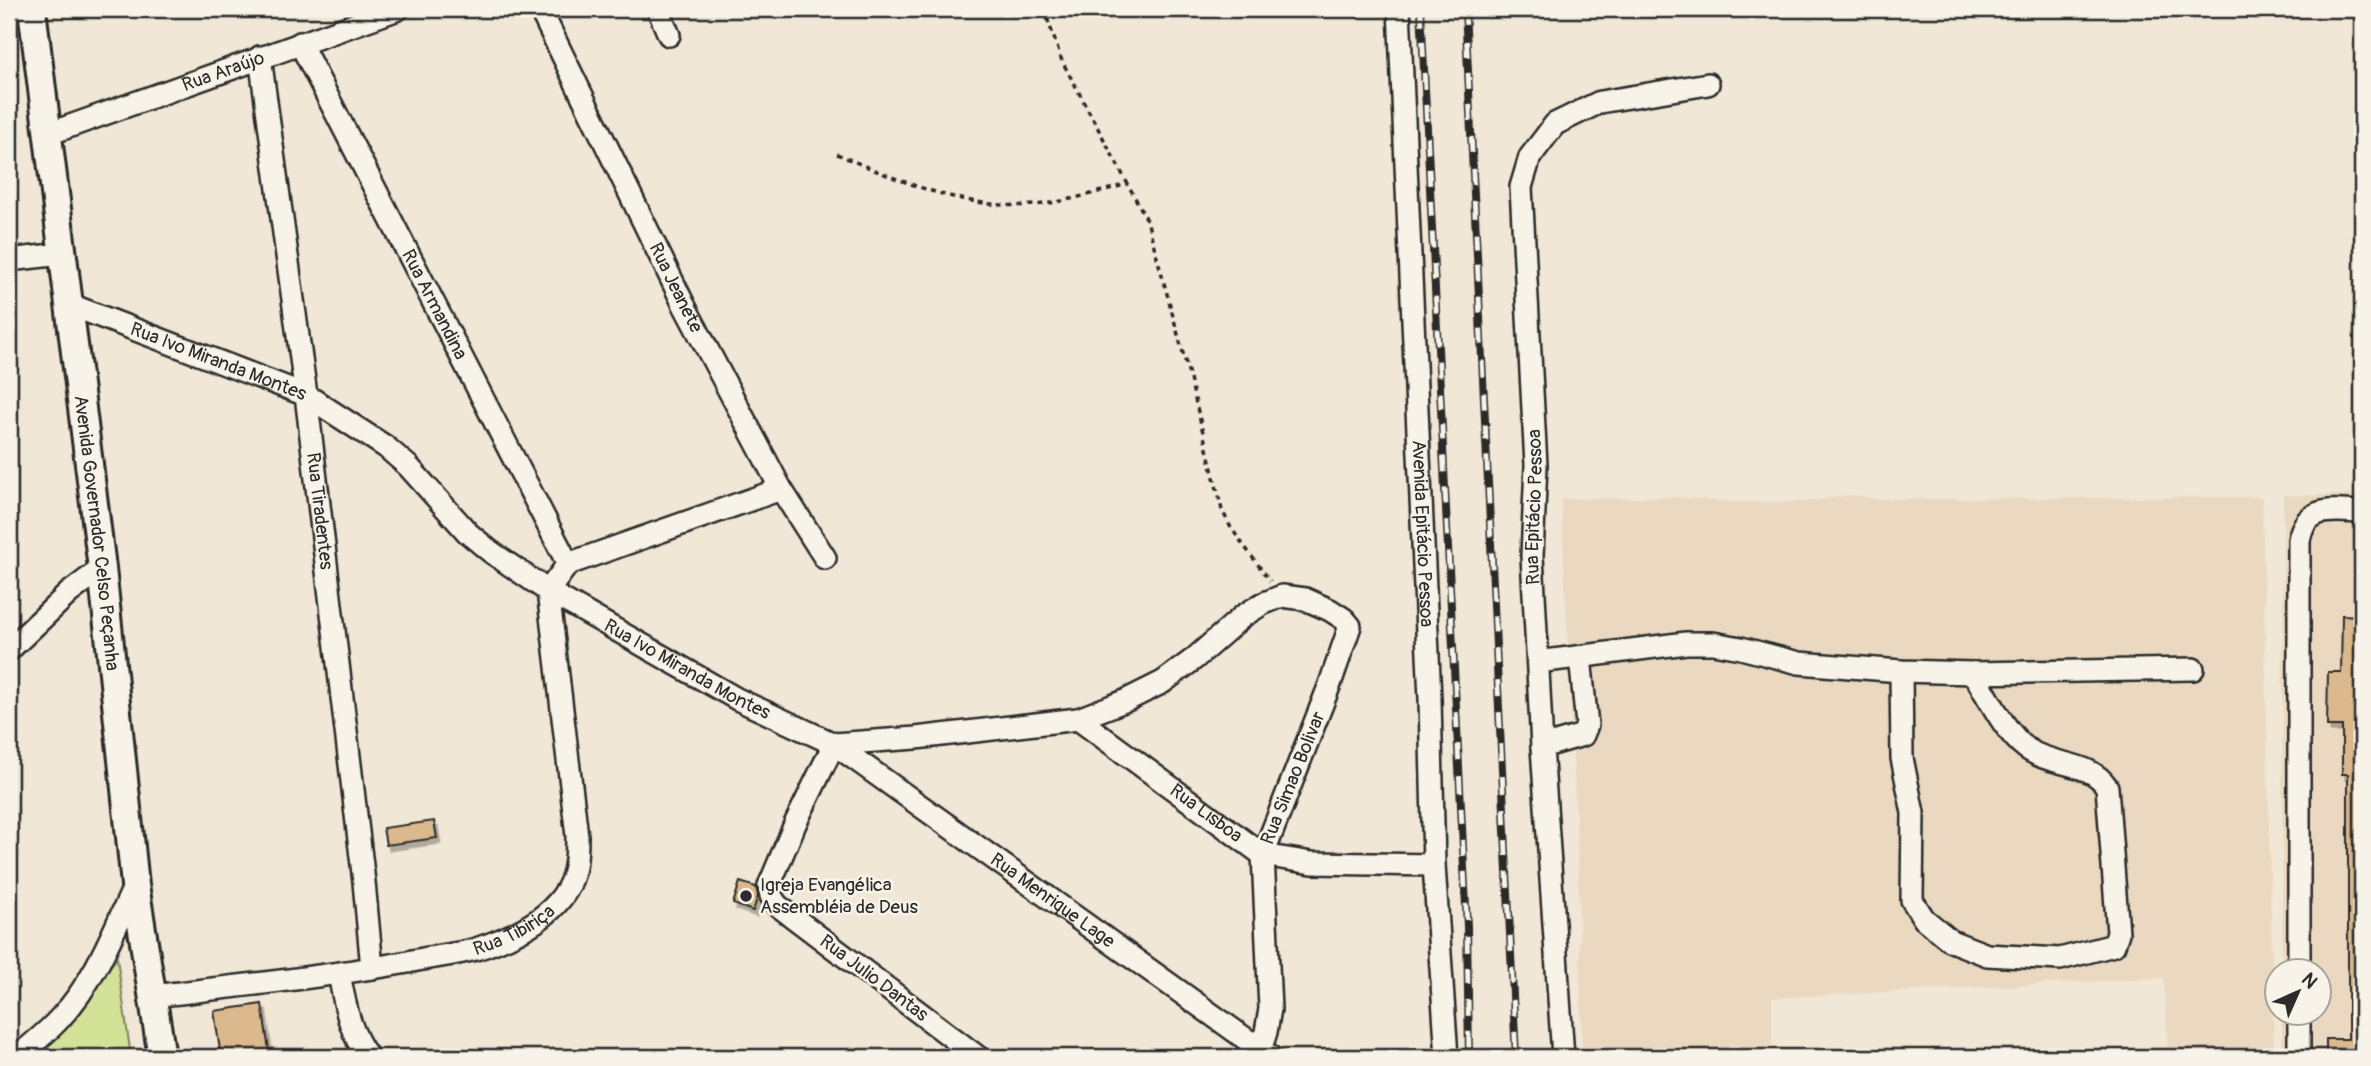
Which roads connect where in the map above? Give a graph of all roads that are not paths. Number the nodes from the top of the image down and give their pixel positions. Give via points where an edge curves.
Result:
1 (32, 9) edge
2 (398, 9) edge
3 (540, 9) edge
4 (658, 9) edge
5 (1399, 9) edge
6 (669, 35) dead end
7 (300, 43) junction
8 (260, 57) junction
9 (1708, 85) dead end
10 (48, 134) junction
11 (61, 254) junction
12 (9, 260) edge
13 (68, 304) junction
14 (306, 395) junction
15 (781, 489) junction
16 (2362, 512) edge
17 (825, 558) dead end
18 (568, 564) junction
19 (102, 568) junction
20 (548, 591) junction
21 (1350, 626) joint
22 (9, 650) edge
23 (1580, 657) junction
24 (1538, 662) junction
25 (2193, 669) dead end
26 (1901, 671) junction
27 (1973, 673) junction
28 (1078, 719) junction
29 (834, 744) junction
30 (1542, 747) junction
31 (1263, 855) junction
32 (1434, 865) junction
33 (135, 885) junction
34 (2299, 958) edge
35 (372, 968) junction
36 (339, 974) junction
37 (153, 996) junction
38 (2299, 1028) edge
39 (1263, 1055) edge
40 (17, 1057) edge
41 (162, 1057) edge
42 (368, 1057) edge
43 (978, 1057) edge
44 (1447, 1057) edge
45 (1563, 1057) edge
46 (2299, 1057) edge

1 - 10 main road, Avenida Governador Celso Peçanha
2 - 7 street, Rua Araújo
3 - 15 street, Rua Jeanete via 684,305
4 - 6 street
5 - 32 street, Avenida Epitácio Pessoa
7 - 8 street, Rua Araújo
7 - 18 street, Rua Armandina
8 - 10 street, Rua Araújo
8 - 14 street, Rua Tiradentes
9 - 24 street, Rua Epitácio Pessoa via 1600,102 1555,124 1530,157 1521,187 1536,465 1531,556
10 - 11 main road, Avenida Governador Celso Peçanha
11 - 12 street
11 - 13 main road, Avenida Governador Celso Peçanha
13 - 14 street, Rua Ivo Miranda Montes
13 - 19 main road, Avenida Governador Celso Peçanha
14 - 20 street, Rua Ivo Miranda Montes via 386,447 468,533
14 - 35 street, Rua Tiradentes
15 - 17 street, Rua Jeanete
15 - 18 street
16 - 34 street via 2318,513 2307,519 2299,540
18 - 20 street
19 - 22 street
19 - 33 main road, Avenida Governador Celso Peçanha
20 - 29 street, Rua Ivo Miranda Montes via 737,699
20 - 35 street, Rua Tibiriça via 577,836 570,884 545,915 512,934 476,949
21 - 28 street, Rua Ivo Miranda Montes via 1330,610 1305,599 1282,596 1243,615 1163,682
21 - 31 street, Rua Simao Bolivar
23 - 24 street
23 - 26 street via 1713,643 1799,663
23 - 30 street via 1587,726 1583,735
24 - 30 street, Rua Epitácio Pessoa
25 - 27 street
26 - 27 street
26 - 27 street via 1902,758 1913,813 1912,900 1924,919 1951,941 1987,956 2060,959 2114,945 2118,933 2107,787 2092,771 2038,756 2025,747
28 - 29 street, Rua Ivo Miranda Montes
28 - 31 street, Rua Lisboa
29 - 39 street, Rua Menrique Lage
29 - 43 street, Rua Julio Dantas via 769,886 771,896
30 - 45 street, Rua Epitácio Pessoa
31 - 32 street, Rua Lisboa via 1312,863
31 - 39 street, Rua Simao Bolivar via 1270,1009
32 - 44 street, Avenida Epitácio Pessoa
33 - 37 main road, Avenida Governador Celso Peçanha
33 - 40 street via 79,995
35 - 36 street, Rua Tibiriça
36 - 37 street, Rua Tibiriça
36 - 42 street via 348,1020
37 - 41 main road, Avenida Governador Celso Peçanha
38 - 46 street

